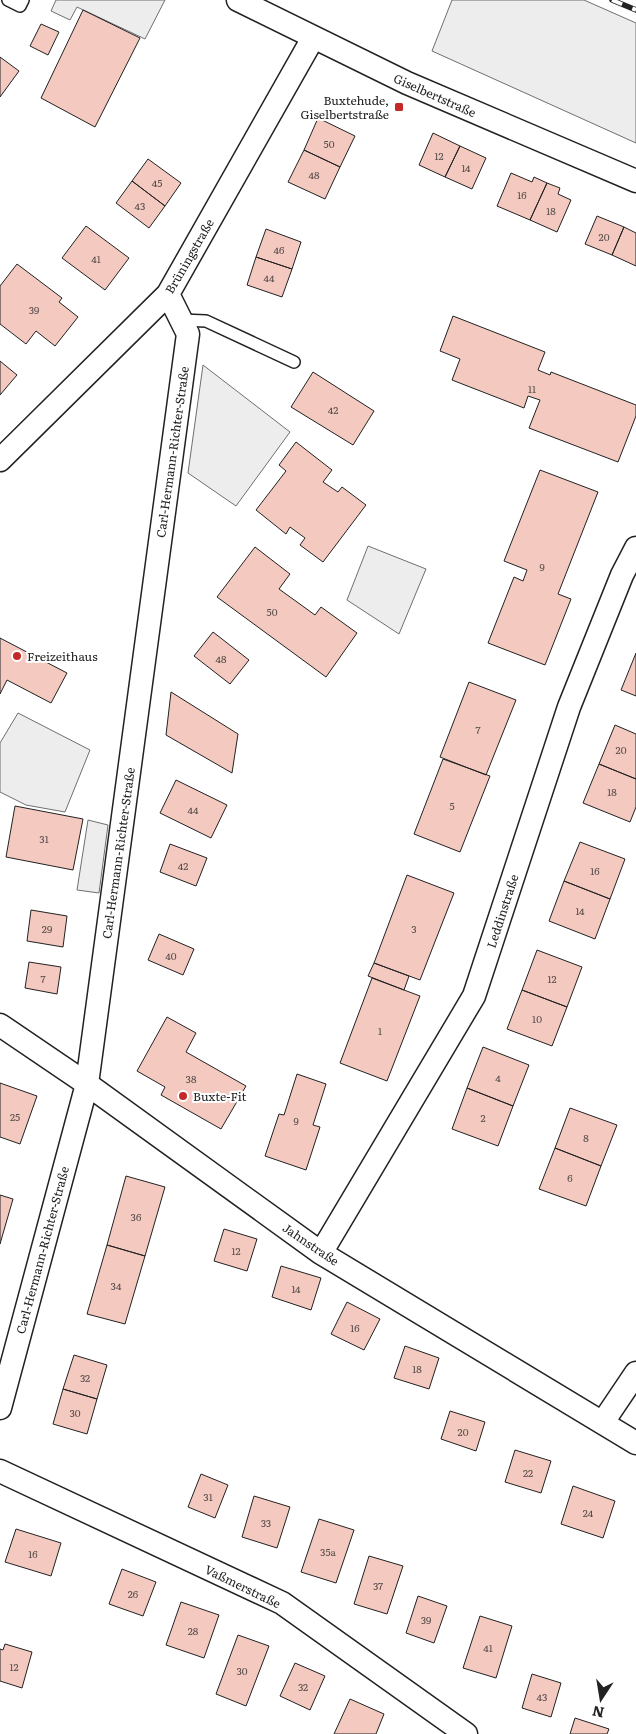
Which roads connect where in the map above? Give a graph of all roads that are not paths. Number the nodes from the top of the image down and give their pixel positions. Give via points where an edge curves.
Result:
1 (8, 0) edge
2 (23, 0) edge
3 (238, 0) edge
4 (313, 38) junction
5 (636, 181) edge
6 (168, 294) junction
7 (181, 320) junction
8 (294, 362) dead end
9 (0, 460) edge
10 (636, 548) edge
11 (0, 1025) edge
12 (87, 1084) junction
13 (321, 1253) junction
14 (636, 1373) edge
15 (0, 1408) edge
16 (603, 1422) junction
17 (636, 1442) edge
18 (0, 1471) edge
19 (466, 1734) edge

1 - 2 lane via 20,6
3 - 4 street, Giselbertstraße
4 - 5 street, Giselbertstraße via 407,83
4 - 6 street, Brüningstraße
6 - 7 street, Carl-Hermann-Richter-Straße
6 - 9 street, Brüningstraße
7 - 8 lane via 206,321
7 - 12 street, Carl-Hermann-Richter-Straße via 188,334
10 - 13 street, Leddinstraße via 569,707 474,996
11 - 12 street, Jahnstraße
12 - 13 street, Jahnstraße
12 - 15 street, Carl-Hermann-Richter-Straße
13 - 16 street, Jahnstraße
14 - 16 street
16 - 17 street, Jahnstraße
18 - 19 street, Vaßmerstraße via 282,1603

